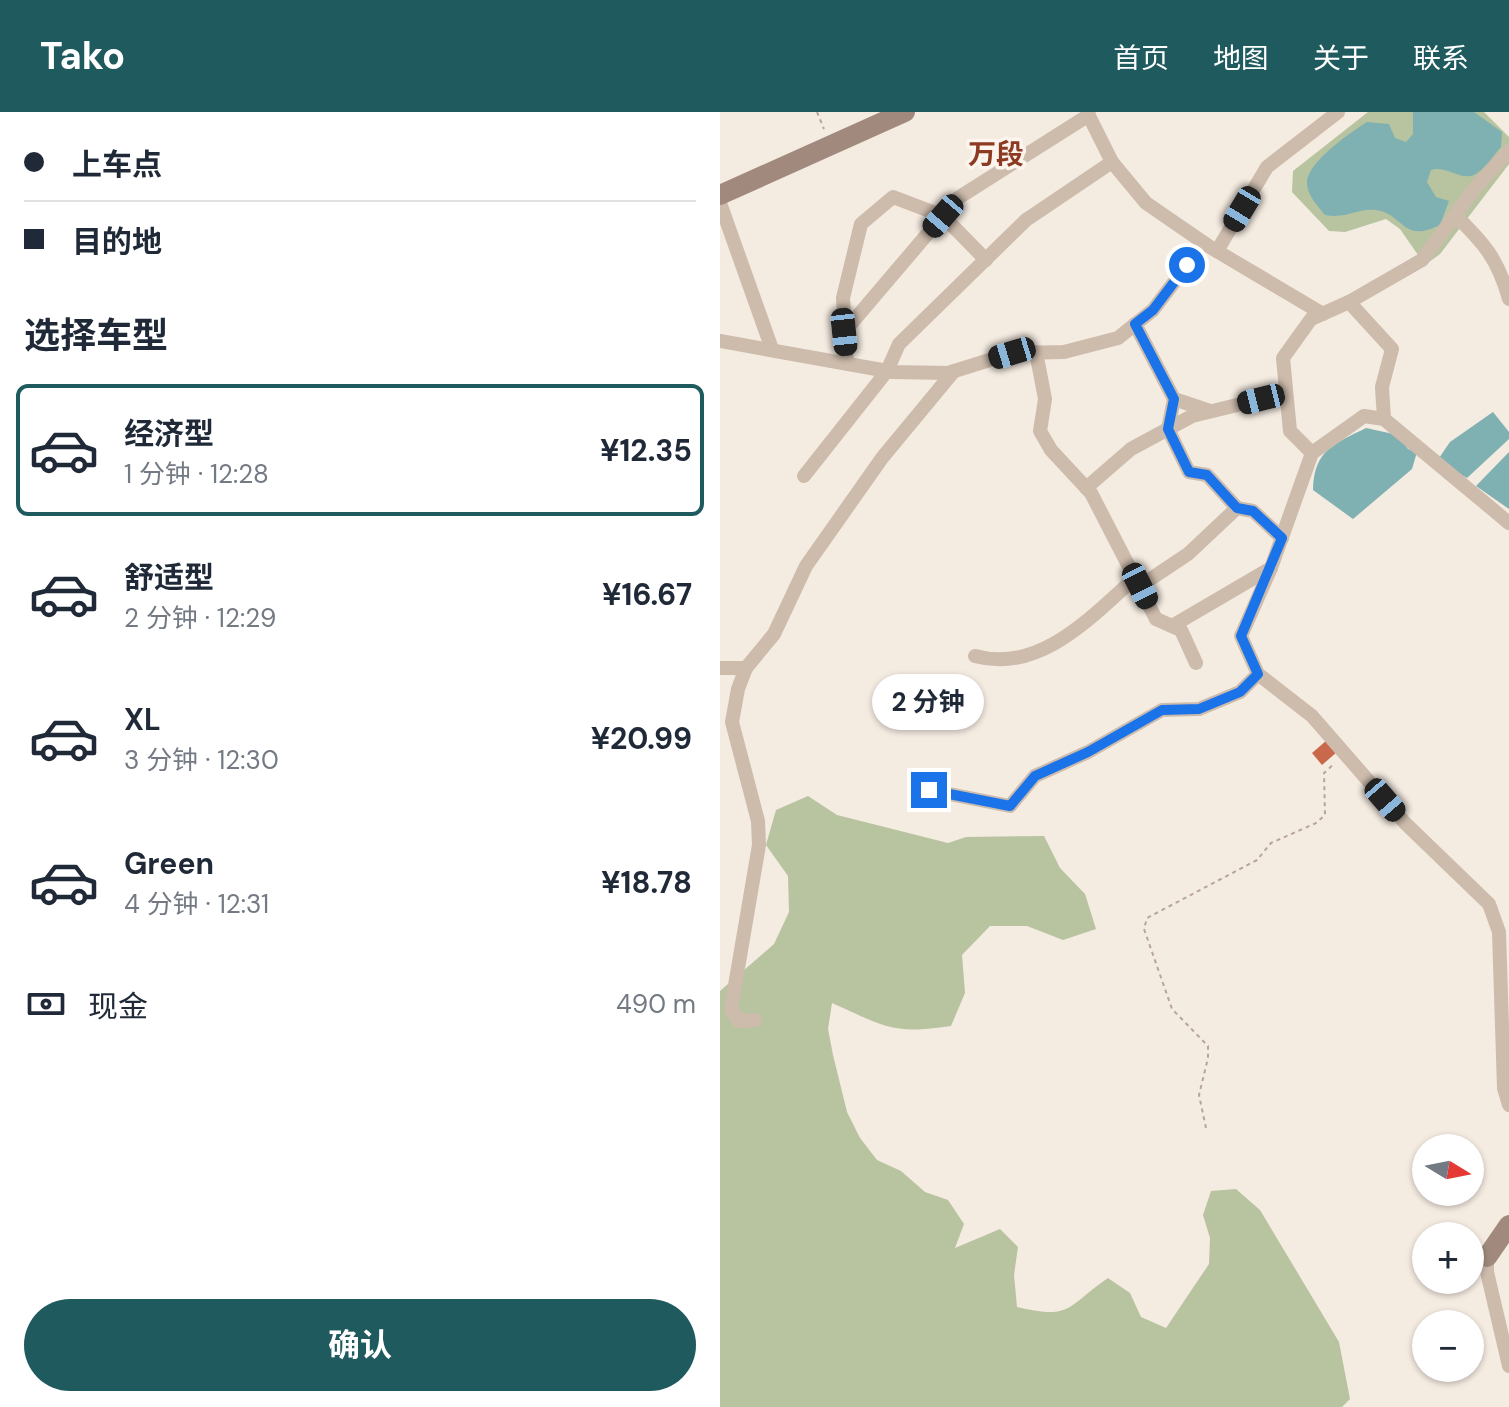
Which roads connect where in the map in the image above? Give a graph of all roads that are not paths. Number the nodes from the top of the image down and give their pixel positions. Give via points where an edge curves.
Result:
1 (905, 112) edge
2 (1338, 112) edge
3 (1088, 114) edge
4 (1509, 151) edge
5 (1112, 162) junction
6 (720, 195) edge
7 (720, 203) edge
8 (1455, 215) junction
9 (943, 216) junction
10 (1204, 243) junction
11 (1217, 251) junction
12 (986, 260) junction
13 (1509, 299) edge
14 (1349, 302) junction
15 (1323, 314) junction
16 (1135, 324) junction
17 (844, 332) junction
18 (720, 341) edge
19 (772, 349) junction
20 (1036, 352) junction
21 (847, 363) junction
22 (887, 371) junction
23 (954, 371) junction
24 (1286, 393) junction
25 (1174, 399) junction
26 (1211, 411) junction
27 (1384, 419) junction
28 (1168, 429) junction
29 (1312, 453) junction
30 (804, 476) dead end
31 (1086, 488) junction
32 (1237, 508) junction
33 (1509, 523) edge
34 (1282, 538) junction
35 (1271, 568) junction
36 (1138, 582) junction
37 (1172, 626) junction
38 (975, 656) dead end
39 (1196, 663) dead end
40 (720, 668) edge
41 (746, 668) junction
42 (1258, 674) junction
43 (929, 790) dead end
44 (755, 1020) dead end
45 (1509, 1105) edge
46 (1509, 1225) edge
47 (1487, 1257) joint
48 (1509, 1366) edge

1 - 6 street
2 - 11 street via 1267,167
3 - 5 street
3 - 9 street via 958,198
4 - 8 street
5 - 10 street via 1146,203
5 - 12 street via 1026,220
7 - 19 street
8 - 13 street via 1489,248
8 - 14 street via 1422,260
9 - 12 street
9 - 17 street
9 - 17 street via 893,197 861,224 843,298
10 - 11 street
10 - 16 street via 1153,310
11 - 15 street
12 - 22 street via 899,344
14 - 15 street
14 - 27 street via 1392,349 1382,387
15 - 24 street via 1311,319 1283,358
16 - 20 street via 1118,338 1064,352
16 - 25 street
17 - 21 street
18 - 19 street
19 - 21 street
20 - 23 street via 1012,353
20 - 31 street via 1045,399 1040,431
21 - 22 street
22 - 23 street
22 - 30 street
23 - 41 street via 848,506 806,566 774,634
24 - 26 street
24 - 29 street via 1290,431
25 - 26 street
25 - 28 street
26 - 28 street
27 - 29 street via 1364,416
27 - 33 street
28 - 31 street via 1131,449
28 - 32 street via 1189,472 1207,475
29 - 34 street
31 - 36 street
32 - 34 street via 1253,511
32 - 36 street via 1188,554
34 - 35 street
35 - 37 street
35 - 42 street via 1241,636
36 - 37 street via 1156,619
36 - 38 street via 1066,639 992,661
37 - 39 street via 1181,630
40 - 41 street
41 - 44 street via 732,722 758,821 759,845 731,1009 739,1021
42 - 43 street via 1240,692 1199,709 1162,710 1035,776 1010,806
42 - 45 street via 1312,716 1405,823 1489,904 1499,932 1504,1088
46 - 47 street
47 - 48 street

